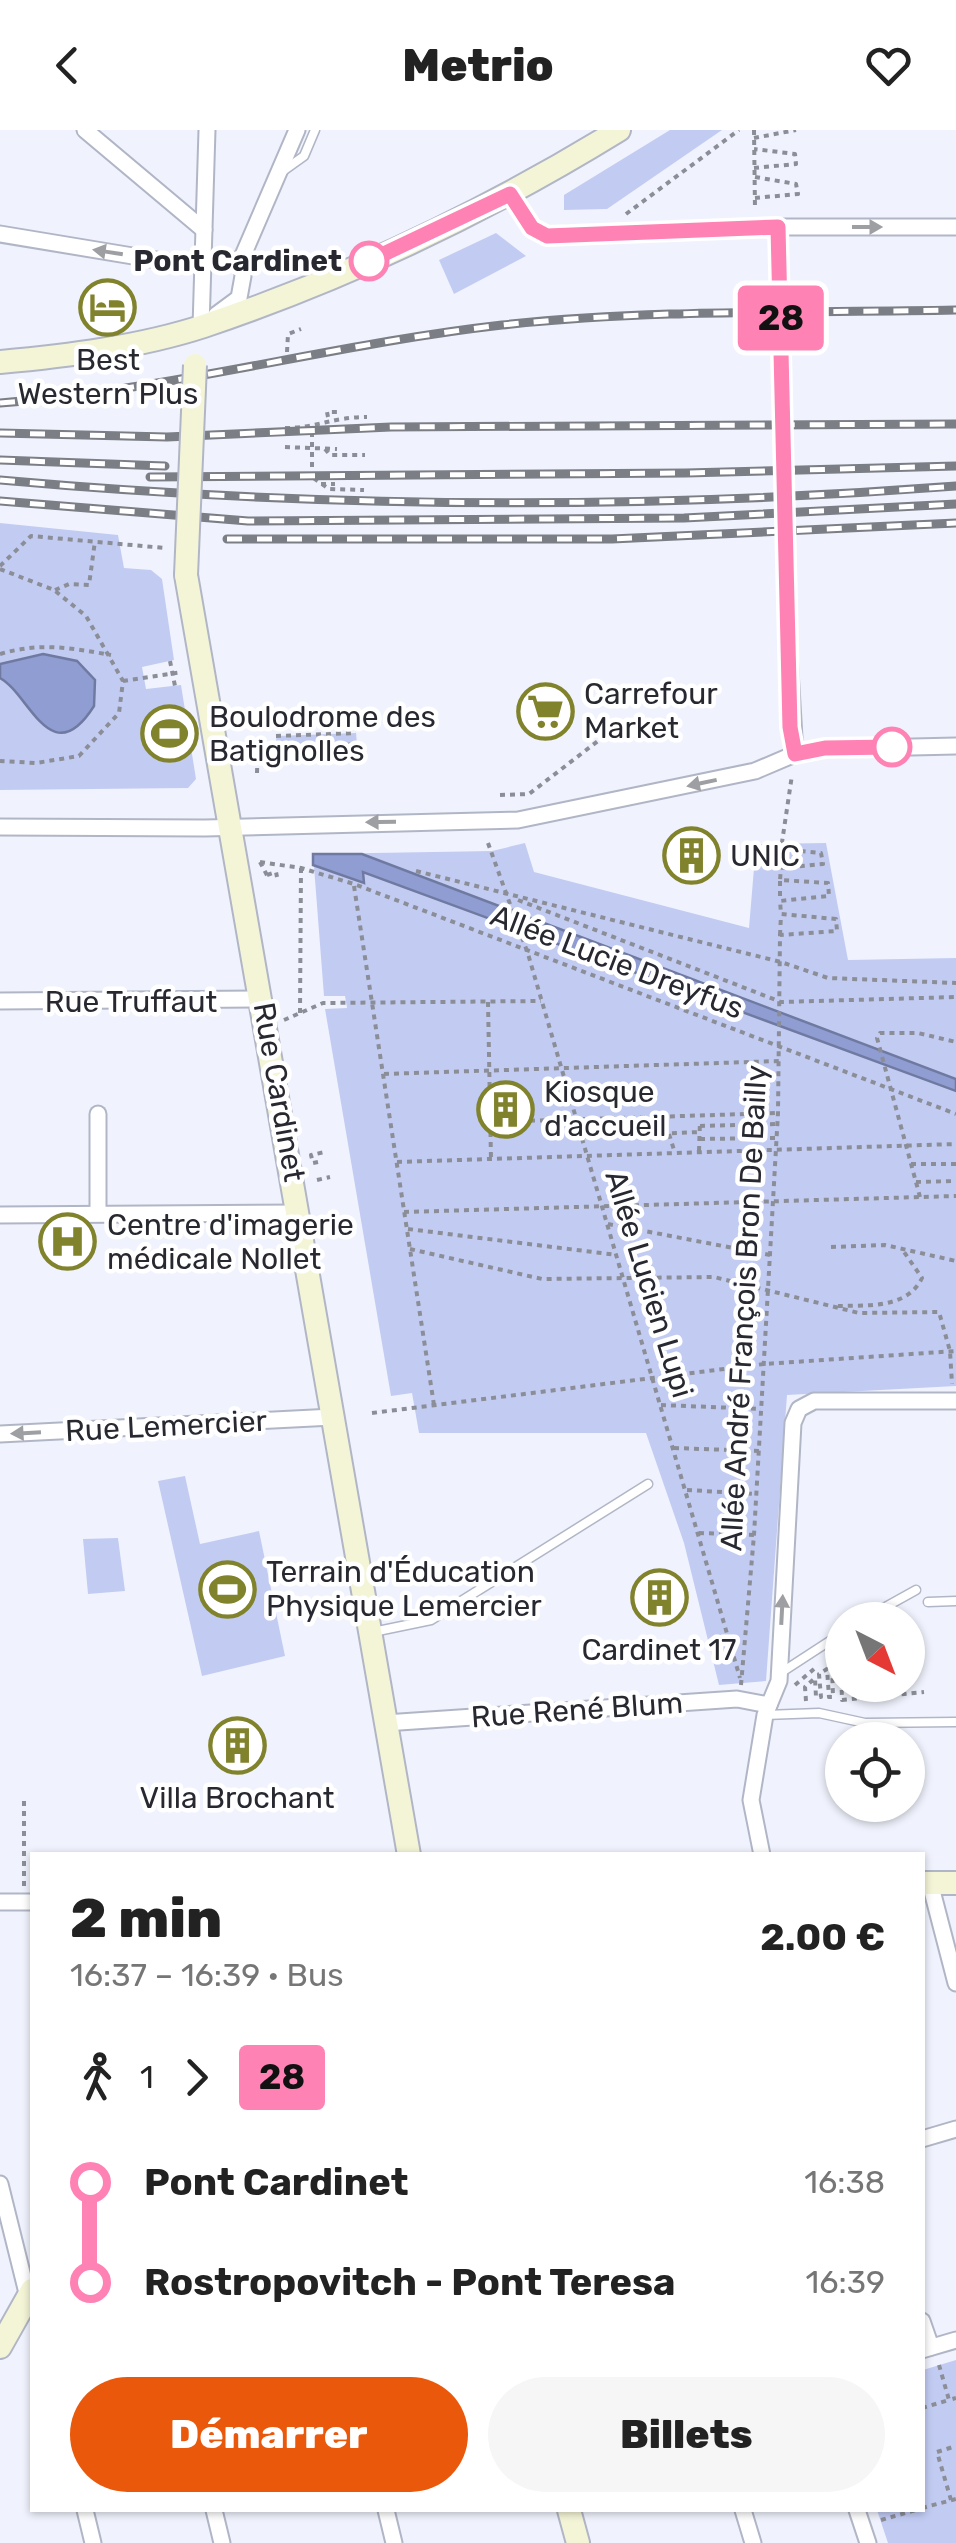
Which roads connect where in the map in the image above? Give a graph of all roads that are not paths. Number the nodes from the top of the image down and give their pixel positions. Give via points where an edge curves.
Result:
1 (84, 130) edge
2 (207, 130) edge
3 (296, 130) edge
4 (315, 130) edge
5 (619, 130) edge
6 (279, 174) junction
7 (510, 194) junction
8 (778, 227) junction
9 (956, 227) edge
10 (204, 230) junction
11 (0, 234) edge
12 (205, 259) junction
13 (240, 260) junction
14 (201, 327) junction
15 (0, 362) edge
16 (956, 746) edge
17 (795, 754) junction
18 (232, 826) junction
19 (0, 827) edge
20 (262, 999) junction
21 (0, 1001) edge
22 (98, 1114) dead end
23 (98, 1213) junction
24 (0, 1214) edge
25 (300, 1214) junction
26 (953, 1400) edge
27 (333, 1417) junction
28 (0, 1434) edge
29 (648, 1484) dead end
30 (916, 1590) dead end
31 (956, 1601) edge
32 (894, 1602) edge
33 (928, 1602) dead end
34 (370, 1632) junction
35 (825, 1648) edge
36 (772, 1696) junction
37 (956, 1722) edge
38 (385, 1723) junction
39 (408, 1852) edge
40 (761, 1852) edge
41 (956, 1882) edge
42 (926, 1883) edge
43 (0, 1902) edge
44 (29, 1902) edge
45 (956, 1983) edge
46 (956, 2130) edge
47 (925, 2138) edge
48 (0, 2184) edge
49 (30, 2296) edge
50 (30, 2302) edge
51 (956, 2340) edge
52 (0, 2347) edge
53 (927, 2349) edge
54 (85, 2512) edge
55 (214, 2512) edge
56 (386, 2512) edge
57 (570, 2512) edge
58 (744, 2512) edge
59 (859, 2512) edge
60 (93, 2543) edge
61 (222, 2543) edge
62 (394, 2543) edge
63 (578, 2543) edge
64 (753, 2543) edge
65 (868, 2543) edge

1 - 10 street
2 - 10 street
3 - 6 street
4 - 6 lane via 304,156
5 - 7 main road
6 - 13 street
7 - 8 street via 532,228 547,236
7 - 14 main road via 347,270
8 -> 9 street
8 - 17 street, bridge
10 - 12 street
12 -> 11 street via 176,262
12 - 13 street
12 - 14 street
13 - 14 street via 239,298
14 - 15 main road
14 - 18 main road, Rue Cardinet, bridge via 186,575
16 - 17 street
17 -> 18 street via 755,771 518,820
18 - 19 street
18 - 20 main road, Rue Cardinet
20 - 21 street, Rue Truffaut
20 - 25 main road, Rue Cardinet
22 - 23 street
23 - 24 street
23 - 25 street
25 - 27 main road, Rue Cardinet
36 -> 26 street via 799,1410 814,1401
27 -> 28 street, Rue Lemercier
27 - 34 main road, Rue Cardinet
29 - 34 lane via 431,1620
30 - 32 lane
31 - 33 lane
34 - 38 main road, Rue Cardinet
35 - 36 lane
36 - 37 lane via 865,1723
36 - 38 street, Rue René Blum
36 - 40 street via 751,1800
38 - 39 main road, Rue Cardinet
41 - 42 main road
42 - 45 street
43 - 44 street
46 - 47 street
48 - 49 street
50 - 52 main road
51 - 53 street
54 - 60 street
55 - 61 street
56 - 62 street
57 - 63 main road
58 - 64 street
59 - 65 street

